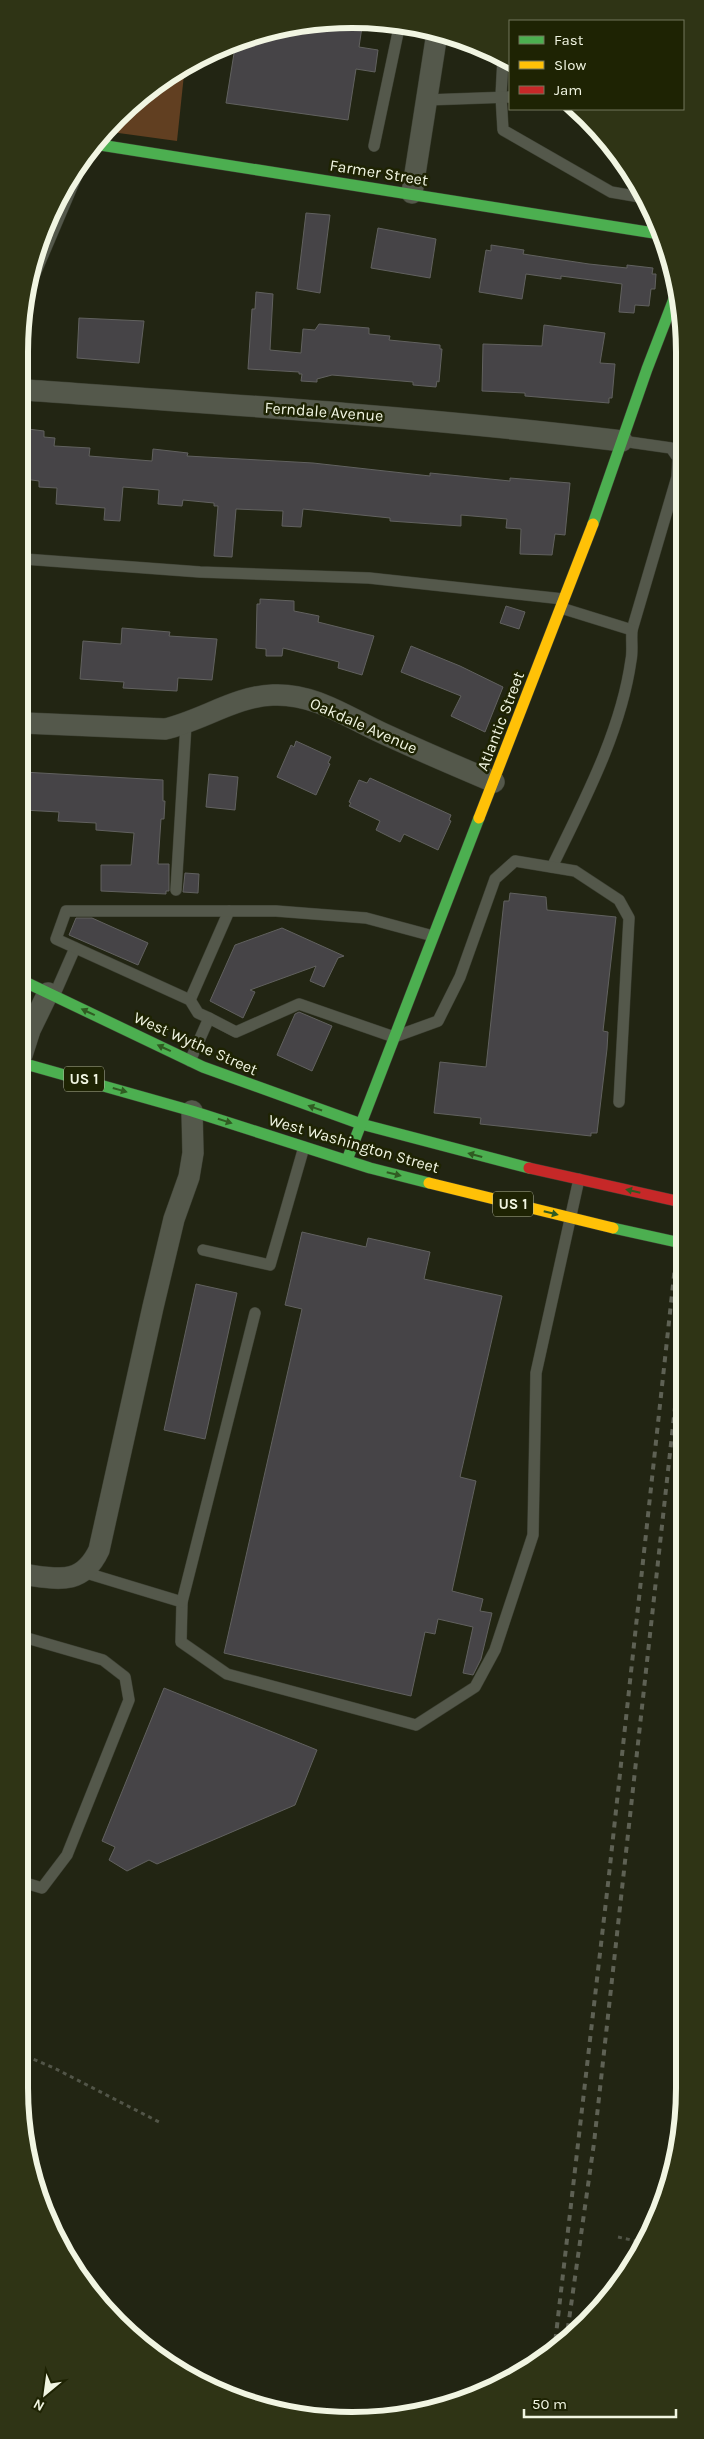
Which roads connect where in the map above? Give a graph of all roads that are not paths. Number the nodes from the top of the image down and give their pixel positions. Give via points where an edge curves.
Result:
1 (398, 31) edge
2 (436, 39) edge
3 (503, 65) edge
4 (505, 96) edge
5 (426, 100) junction
6 (102, 145) edge
7 (374, 146) dead end
8 (412, 193) junction
9 (637, 196) edge
10 (654, 233) edge
11 (673, 303) edge
12 (28, 390) edge
13 (622, 441) junction
14 (676, 455) edge
15 (676, 480) edge
16 (28, 559) edge
17 (563, 604) junction
18 (632, 630) junction
19 (28, 723) edge
20 (186, 724) junction
21 (494, 782) junction
22 (552, 867) junction
23 (176, 890) dead end
24 (229, 911) junction
25 (433, 936) junction
26 (75, 948) junction
27 (28, 984) edge
28 (51, 995) junction
29 (190, 1000) junction
30 (209, 1018) junction
31 (28, 1036) edge
32 (394, 1037) junction
33 (190, 1061) junction
34 (28, 1065) edge
35 (619, 1102) dead end
36 (192, 1111) junction
37 (361, 1124) junction
38 (304, 1147) junction
39 (347, 1160) junction
40 (579, 1179) junction
41 (676, 1201) edge
42 (569, 1218) junction
43 (676, 1241) edge
44 (203, 1250) dead end
45 (255, 1313) dead end
46 (84, 1572) junction
47 (28, 1575) edge
48 (182, 1602) junction
49 (28, 1638) edge
50 (28, 1884) edge

1 - 7 lane
2 - 5 street
3 - 4 lane
4 - 5 lane
4 - 9 lane via 503,130 611,192
5 - 8 street
6 - 8 street, Farmer Street
8 - 10 street, Farmer Street
11 - 13 street, Atlantic Street
12 - 13 street, Ferndale Avenue via 350,413
13 - 14 lane via 671,448
13 - 17 street, Atlantic Street
15 - 18 lane
16 - 17 lane via 200,572 369,578
17 - 18 lane
17 - 21 street, Atlantic Street
18 - 22 lane via 632,660 619,712 595,778
19 - 20 street, Oakdale Avenue via 157,730
20 - 21 street, Oakdale Avenue via 249,699 272,695 296,696 320,702
20 - 23 lane
21 - 25 street, Atlantic Street
22 - 32 lane via 515,861 495,879 460,977 438,1021
22 - 35 lane via 575,871 590,880 619,900 629,918
24 - 25 lane via 366,918
24 - 26 lane via 66,911 56,939
24 - 29 lane
25 - 32 street, Atlantic Street
26 - 28 lane
26 - 29 lane
27 - 28 street, West Wythe Street / US 1
28 - 31 street
33 -> 28 street, West Wythe Street / US 1
29 - 30 lane via 198,1013
30 - 32 lane via 236,1032 299,1004
30 - 33 lane
32 - 37 street, Atlantic Street
37 -> 33 street, West Wythe Street / US 1
34 -> 36 street, West Washington Street / US 1
36 -> 38 street, West Washington Street / US 1
36 - 46 street via 193,1153 189,1177 174,1219 99,1550
37 - 39 street, Atlantic Street
40 -> 37 street, West Washington Street / US 1
38 - 39 street, West Washington Street / US 1
38 - 44 lane via 270,1265
39 -> 42 street, West Washington Street / US 1
41 -> 40 street, West Washington Street / US 1
40 - 42 lane
42 - 43 street, West Washington Street / US 1
42 - 48 lane via 536,1373 533,1535 496,1650 475,1687 416,1725 227,1674 181,1642
45 - 48 lane
46 - 47 street via 63,1579
46 - 48 lane
49 - 50 lane via 103,1660 125,1677 129,1700 66,1855 42,1888

